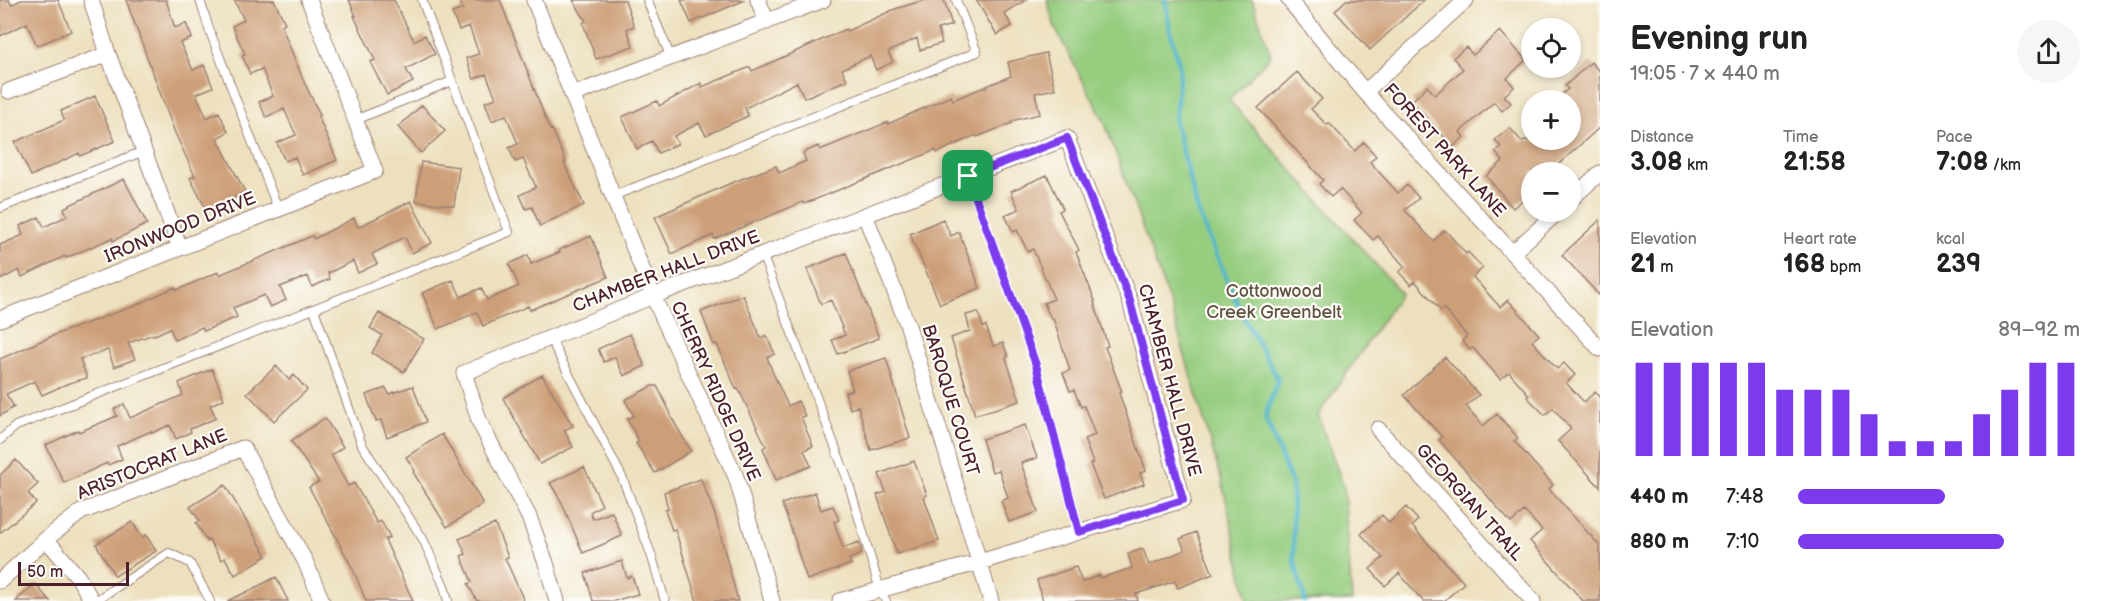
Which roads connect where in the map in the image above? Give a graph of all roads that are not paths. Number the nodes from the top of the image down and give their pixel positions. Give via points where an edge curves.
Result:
1 (91, 0) edge
2 (200, 0) edge
3 (309, 0) edge
4 (422, 0) edge
5 (534, 0) edge
6 (647, 0) edge
7 (758, 0) edge
8 (823, 0) edge
9 (956, 0) edge
10 (1289, 0) edge
11 (1466, 0) edge
12 (766, 21) junction
13 (108, 54) junction
14 (671, 58) junction
15 (452, 81) junction
16 (9, 91) dead end
17 (1365, 92) junction
18 (572, 95) junction
19 (355, 120) junction
20 (144, 151) junction
21 (1600, 173) edge
22 (968, 176) junction
23 (1581, 190) edge
24 (613, 196) junction
25 (0, 208) edge
26 (278, 209) junction
27 (865, 215) junction
28 (1547, 222) edge
29 (180, 248) junction
30 (1512, 253) junction
31 (762, 254) junction
32 (653, 296) junction
33 (314, 309) junction
34 (0, 319) edge
35 (550, 338) junction
36 (1600, 349) edge
37 (1378, 429) dead end
38 (0, 440) edge
39 (1079, 532) junction
40 (46, 540) junction
41 (980, 562) junction
42 (0, 580) edge
43 (883, 595) edge
44 (94, 601) edge
45 (210, 601) edge
46 (322, 601) edge
47 (448, 601) edge
48 (557, 601) edge
49 (665, 601) edge
50 (772, 601) edge
51 (840, 601) edge
52 (991, 601) edge
53 (1533, 601) edge

1 - 13 street
2 - 26 lane
3 - 19 street
4 - 15 lane
5 - 18 street, CHERRY RIDGE DRIVE
6 - 14 lane
7 - 12 street
8 - 12 street
9 - 24 lane via 977,52
10 - 17 street, FOREST PARK LANE
11 - 17 street
12 - 14 street
13 - 16 street
13 - 20 street
14 - 18 street
15 - 19 lane
15 - 33 lane via 509,232
17 - 30 street, FOREST PARK LANE
18 - 24 street, CHERRY RIDGE DRIVE
19 - 26 street, IRONWOOD DRIVE via 375,171
20 - 25 lane
20 - 29 street
21 - 23 street
22 - 27 street, CHAMBER HALL DRIVE
22 - 39 lane via 1036,365
22 - 39 street, CHAMBER HALL DRIVE via 1067,138 1130,301 1183,500
24 - 32 street, CHERRY RIDGE DRIVE
26 - 29 street, IRONWOOD DRIVE
27 - 31 street, CHAMBER HALL DRIVE
27 - 41 street, BAROQUE COURT via 908,326
28 - 30 street
29 - 34 street, IRONWOOD DRIVE
30 - 36 street, FOREST PARK LANE
31 - 32 street, CHAMBER HALL DRIVE
31 - 43 lane via 848,481
32 - 35 street, CHAMBER HALL DRIVE
32 - 50 street, CHERRY RIDGE DRIVE via 736,477
33 - 38 lane via 16,426
33 - 47 lane via 362,445 423,539
35 - 48 street, CHAMBER HALL DRIVE via 464,373 480,423 529,517
35 - 49 lane via 622,477
37 - 53 street, GEORGIAN TRAIL
39 - 41 street, CHAMBER HALL DRIVE
40 - 42 street, ARISTOCRAT LANE
40 - 44 street
40 - 46 street, ARISTOCRAT LANE via 81,512 243,448 305,561
41 - 43 street, CHAMBER HALL DRIVE
41 - 52 street, BAROQUE COURT
43 - 51 street, CHAMBER HALL DRIVE
44 - 45 lane via 169,554 190,563

